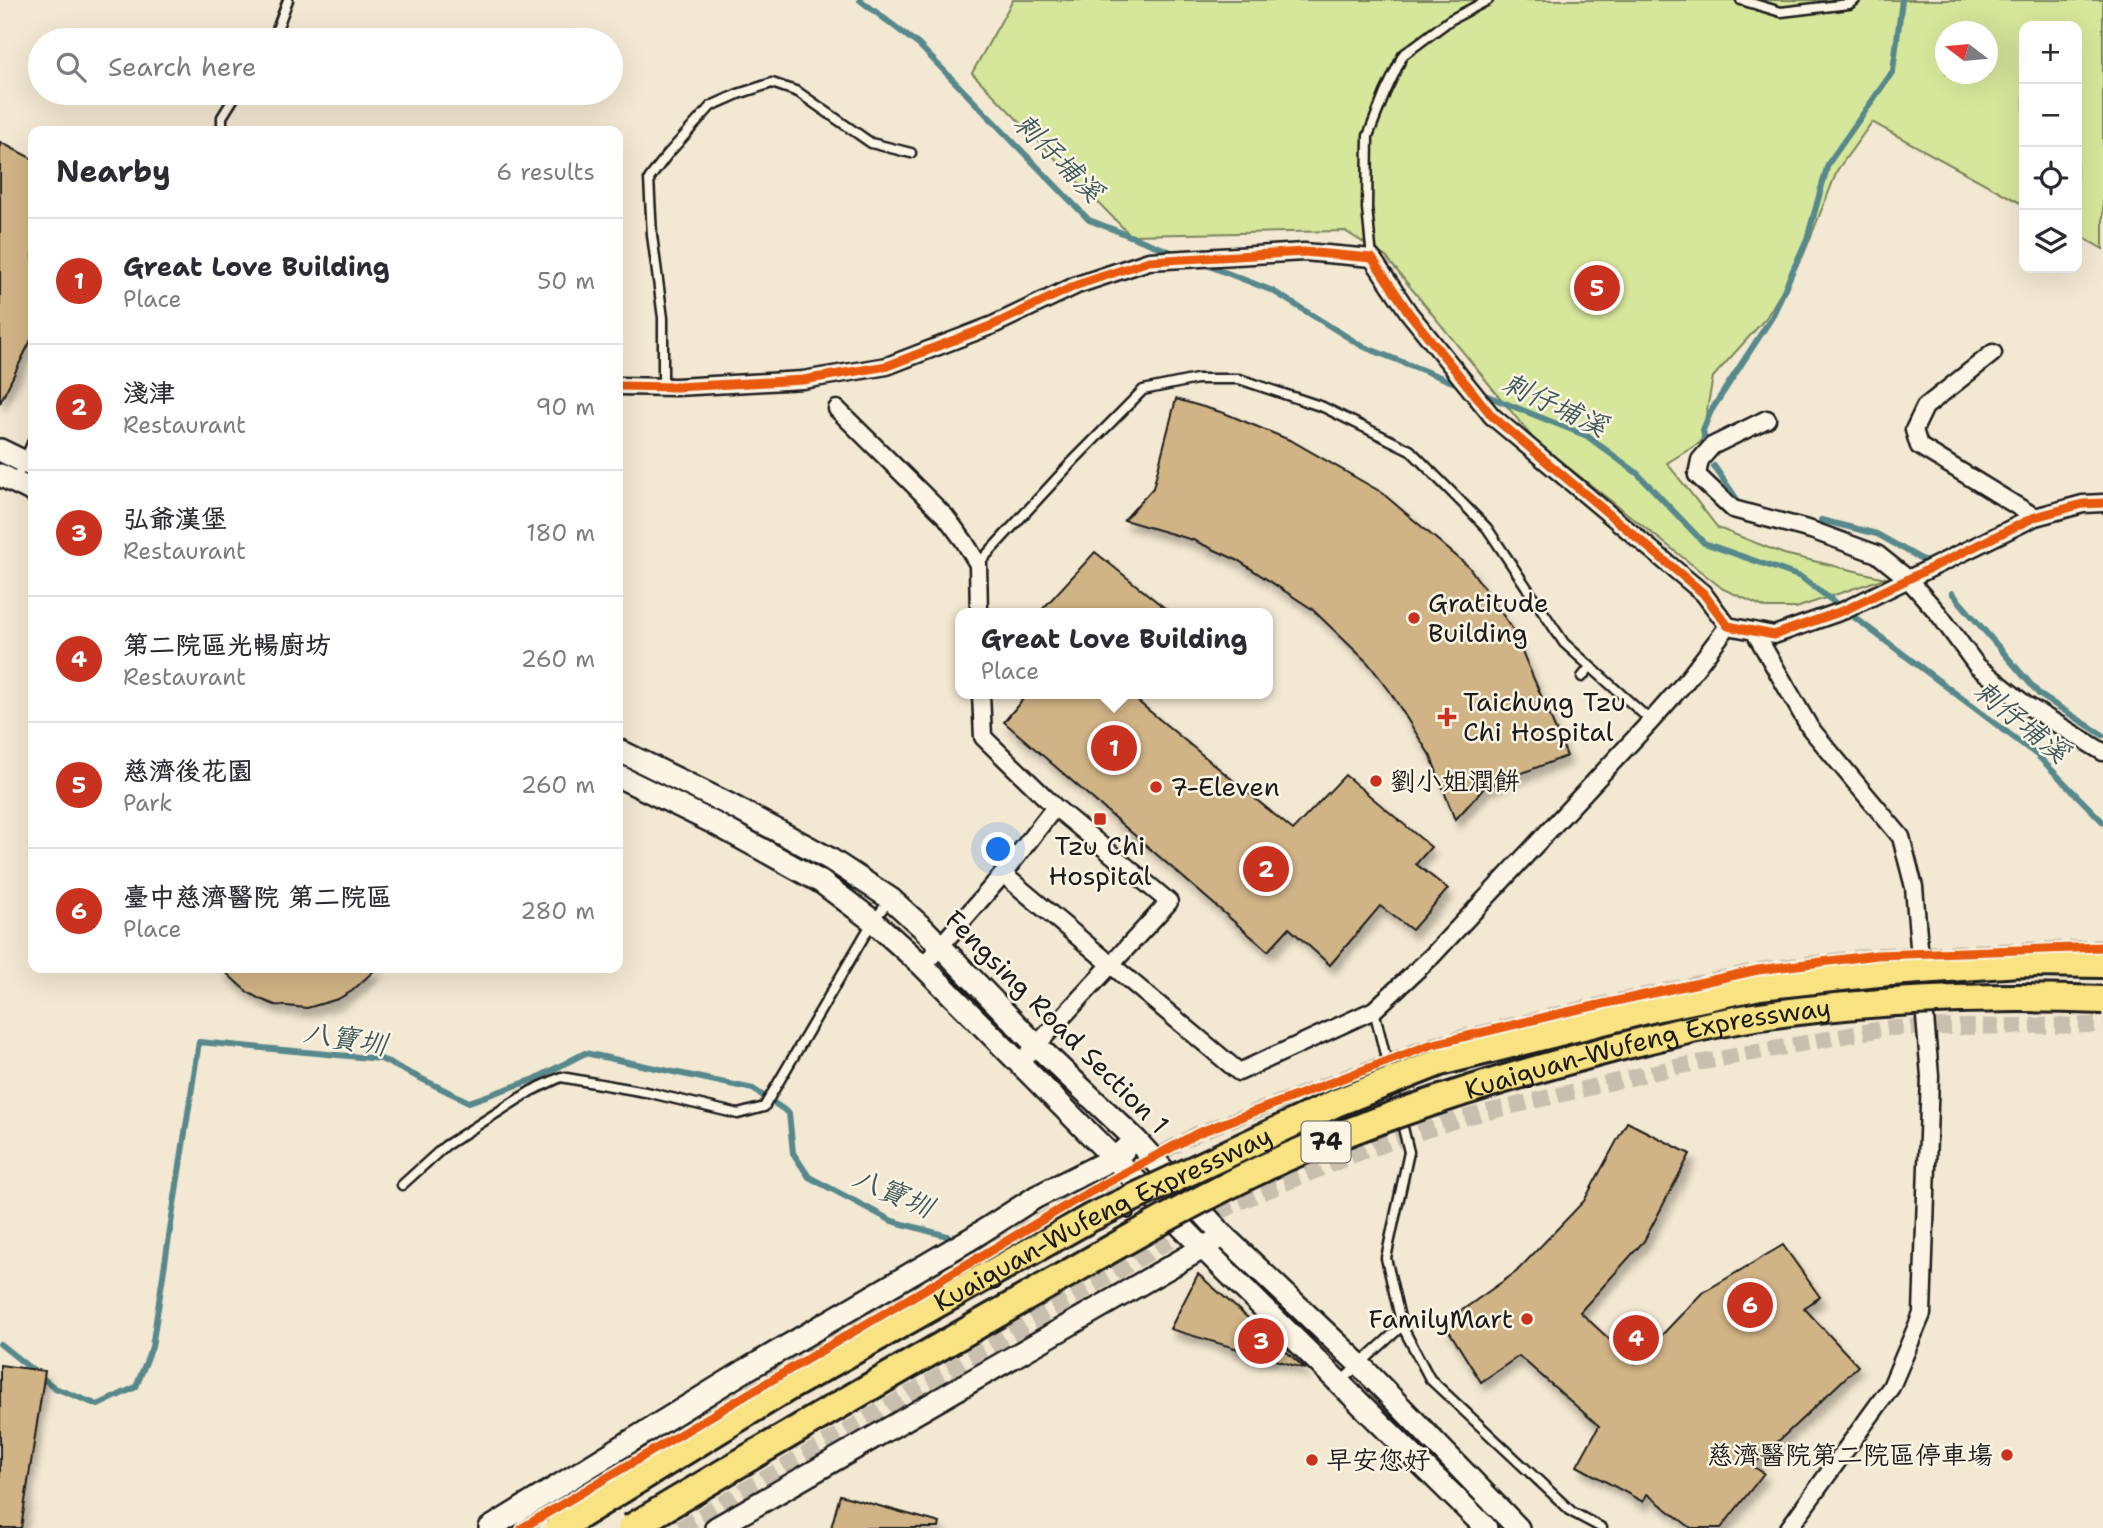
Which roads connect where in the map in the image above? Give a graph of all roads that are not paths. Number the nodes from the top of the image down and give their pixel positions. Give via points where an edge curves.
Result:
1 (288, 0) edge
2 (1488, 0) edge
3 (1741, 0) edge
4 (1852, 2) edge
5 (278, 28) edge
6 (230, 105) edge
7 (222, 126) edge
8 (911, 153) dead end
9 (1372, 258) junction
10 (1993, 353) dead end
11 (623, 386) edge
12 (663, 387) junction
13 (836, 409) dead end
14 (1767, 419) dead end
15 (0, 450) edge
16 (28, 463) edge
17 (16, 482) edge
18 (2103, 503) edge
19 (2035, 517) junction
20 (978, 564) junction
21 (1907, 578) junction
22 (979, 608) edge
23 (1728, 626) junction
24 (1754, 631) junction
25 (1590, 667) junction
26 (1582, 677) dead end
27 (981, 699) edge
28 (1651, 721) junction
29 (623, 752) edge
30 (2103, 752) edge
31 (623, 778) edge
32 (1055, 807) junction
33 (1003, 874) junction
34 (891, 899) junction
35 (873, 921) junction
36 (941, 948) junction
37 (2103, 964) edge
38 (1111, 965) junction
39 (923, 966) junction
40 (2103, 1000) edge
41 (1374, 1010) junction
42 (1037, 1046) junction
43 (1020, 1063) junction
44 (1136, 1140) junction
45 (1114, 1157) junction
46 (402, 1185) dead end
47 (1224, 1236) junction
48 (1203, 1248) junction
49 (1402, 1326) junction
50 (1360, 1365) junction
51 (1339, 1382) junction
52 (490, 1528) edge
53 (559, 1528) edge
54 (631, 1528) edge
55 (716, 1528) edge
56 (1486, 1528) edge
57 (1518, 1528) edge
58 (1602, 1528) edge
59 (1789, 1528) edge

1 - 5 lane
2 - 9 lane via 1450,20 1403,55 1385,93 1368,136
3 - 4 lane via 1781,12
6 - 7 lane
8 - 12 lane via 871,143 798,92 772,83 712,106 649,179 663,318
9 - 12 street via 1304,252 1149,261 1077,285 993,325 887,366 803,380
9 - 23 street via 1409,313 1492,416 1703,593
10 - 19 street via 1925,407 1914,430 1919,446
11 - 12 street
13 - 20 street via 946,517
14 - 21 street via 1712,446 1700,460 1697,475 1733,509 1877,554
15 - 16 street
16 - 17 lane
18 - 19 street
19 - 21 street
20 - 22 street
20 - 25 lane via 1143,390 1197,379 1239,379 1323,407 1410,450 1487,528 1563,643
21 - 24 street via 1845,610 1786,631 1774,635
21 - 30 street via 1977,666 2026,705
23 - 24 street
23 - 28 street
24 - 59 street via 1810,728 1901,837 1914,887 1930,1076 1922,1314 1891,1387
25 - 26 lane
25 - 28 lane
27 - 32 street via 982,737
28 - 41 street via 1432,956
29 - 34 street, Fengsing Road Section 1 via 831,859
31 - 35 street, Fengsing Road Section 1 via 821,882
32 - 33 street
32 - 38 street via 1169,902
33 - 36 street
33 - 38 street
34 - 35 lane
34 - 36 street, Fengsing Road Section 1
35 - 39 street, Fengsing Road Section 1
35 - 46 lane via 764,1107 738,1114 561,1077 445,1146
36 - 39 street
36 - 42 street, Fengsing Road Section 1
37 - 53 highway, Kuaiguan-Wufeng Expressway / 74, bridge via 2019,963 1760,986 1440,1062 1336,1103 1090,1218 787,1388
38 - 41 street via 1239,1072
38 - 42 street
39 - 43 street, Fengsing Road Section 1
40 - 54 highway, Kuaiguan-Wufeng Expressway / 74, bridge via 2022,996 1765,1015 1666,1035 1454,1094 1229,1184 808,1422
41 - 49 lane via 1409,1152 1386,1258
42 - 43 street
42 - 44 street, Fengsing Road Section 1
43 - 45 street, Fengsing Road Section 1
44 - 45 street
44 - 47 street, Fengsing Road Section 1
45 - 48 street, Fengsing Road Section 1
45 - 52 street via 1036,1198 746,1370
47 - 48 street
47 - 50 street, Fengsing Road Section 1
48 - 51 street, Fengsing Road Section 1
48 - 55 street
49 - 50 lane
49 - 58 lane via 1430,1379 1572,1512
50 - 51 lane
50 - 57 street, Fengsing Road Section 1
51 - 56 street, Fengsing Road Section 1

